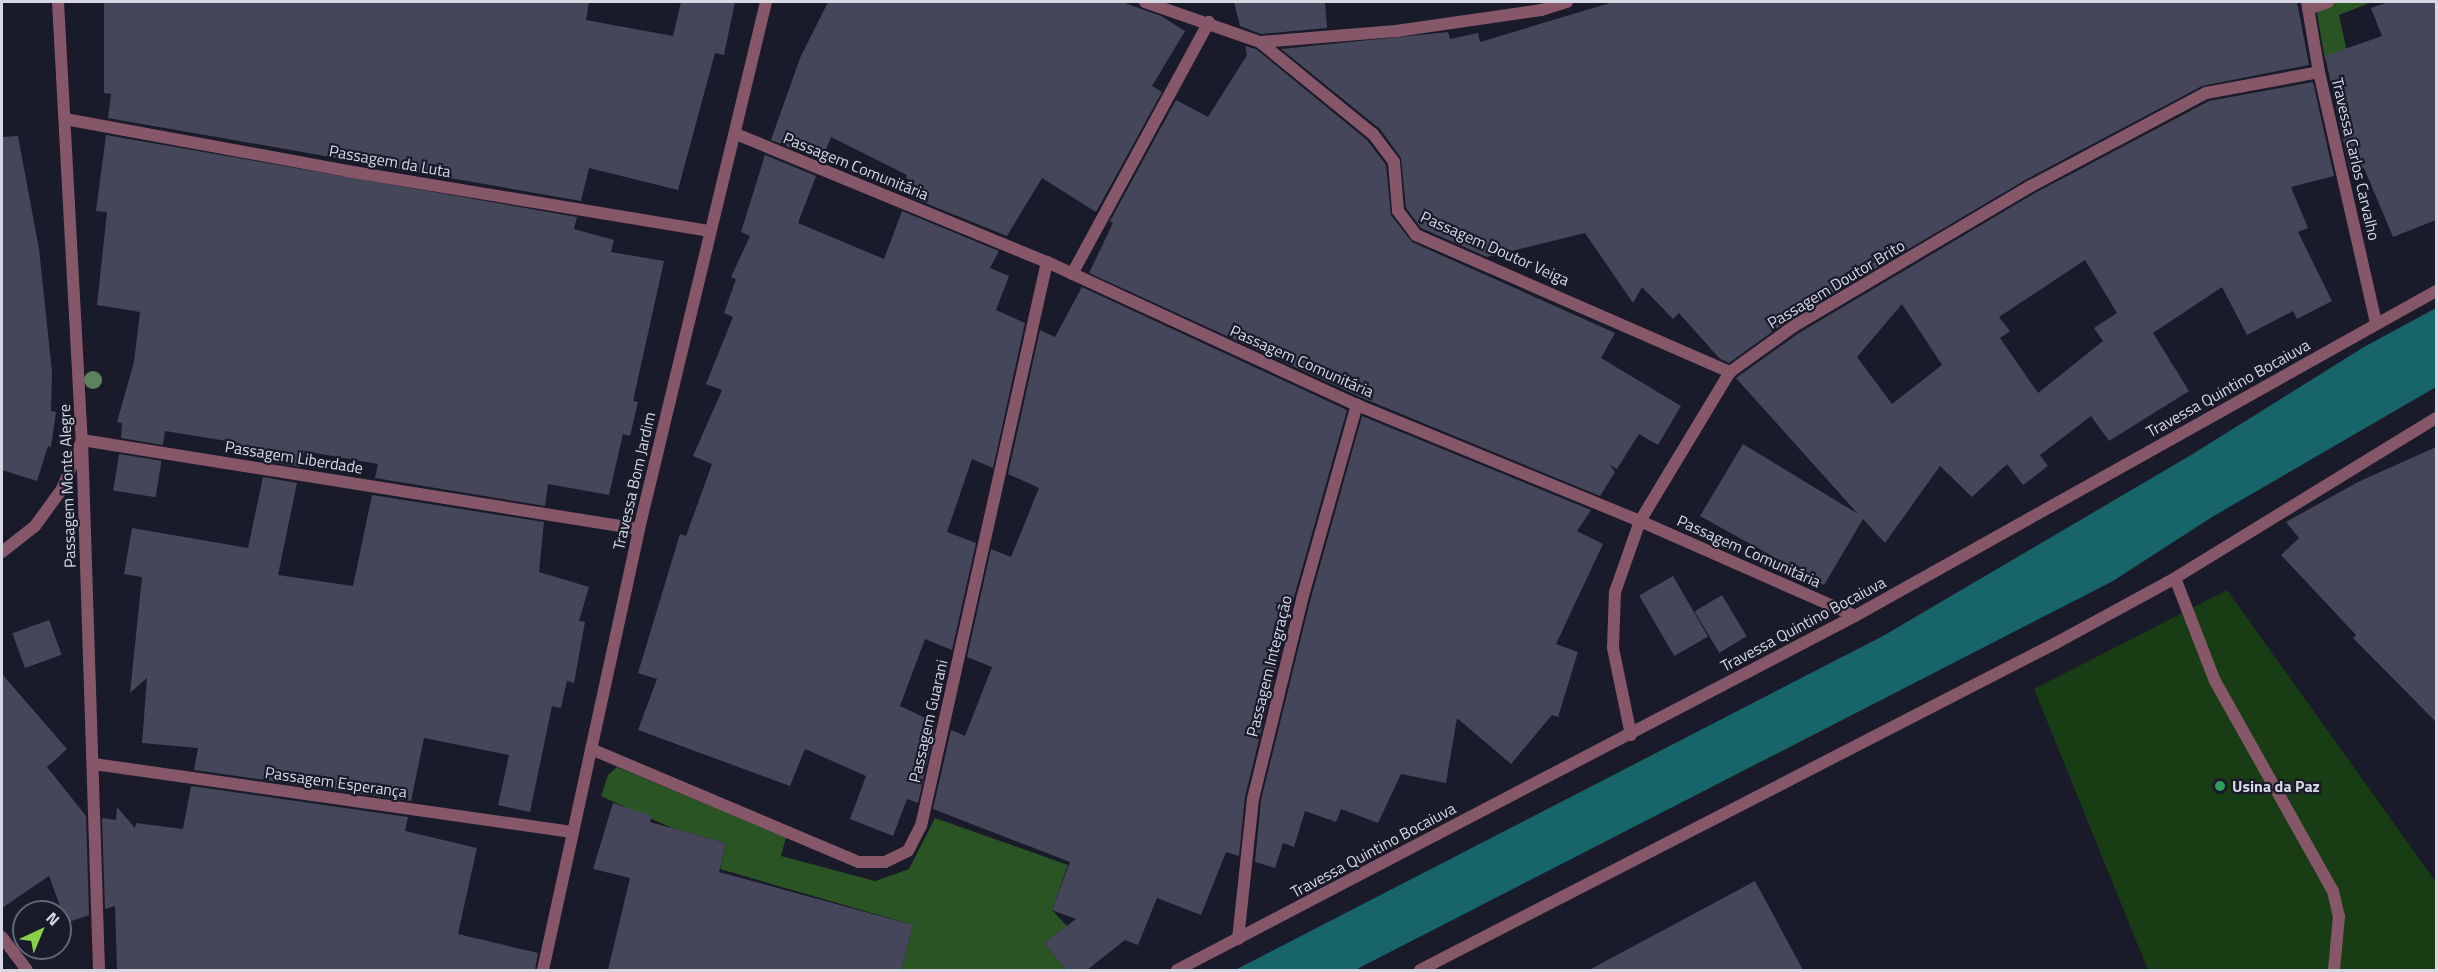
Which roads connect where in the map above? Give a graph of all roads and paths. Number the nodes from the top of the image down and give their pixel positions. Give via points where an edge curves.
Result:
1 (58, 2) edge
2 (766, 2) edge
3 (1144, 2) edge
4 (1567, 2) edge
5 (2328, 2) edge
6 (2308, 5) edge
7 (1209, 22) junction
8 (1260, 42) junction
9 (2319, 72) junction
10 (64, 119) junction
11 (736, 134) junction
12 (710, 231) junction
13 (1047, 262) junction
14 (1072, 274) junction
15 (2436, 291) edge
16 (2376, 323) junction
17 (1730, 372) junction
18 (1358, 405) junction
19 (2436, 418) edge
20 (82, 440) junction
21 (1640, 521) junction
22 (639, 529) junction
23 (2, 552) edge
24 (2175, 578) junction
25 (1855, 616) junction
26 (1631, 735) junction
27 (591, 749) junction
28 (94, 764) junction
29 (573, 832) junction
30 (2, 937) edge
31 (1238, 939) junction
32 (27, 970) edge
33 (99, 970) edge
34 (543, 970) edge
35 (1177, 970) edge
36 (1420, 970) edge
37 (2334, 970) edge

1 - 10 street, Passagem Monte Alegre
2 - 11 street, Travessa Bom Jardim
3 - 7 street, Passagem Doutor Veiga
4 - 8 street, Passagem Doutor Veiga via 1541,10 1396,31
5 - 6 street
6 - 9 street, Travessa Carlos Carvalho
7 - 8 street, Passagem Doutor Veiga
7 - 14 street
8 - 17 street, Passagem Doutor Veiga via 1384,147 1394,162 1398,210 1405,225 1416,235
9 - 16 street, Travessa Carlos Carvalho
9 - 17 street, Passagem Doutor Brito via 2206,93 2031,186 1794,326
10 - 12 street, Passagem da Luta
10 - 20 street, Passagem Monte Alegre
11 - 12 street, Travessa Bom Jardim
11 - 13 street, Passagem Comunitária
12 - 22 street, Travessa Bom Jardim
13 - 14 street, Passagem Comunitária
13 - 27 street, Passagem Guarani via 921,826 908,851 885,862 858,862
14 - 18 street, Passagem Comunitária
15 - 16 street, Travessa Quintino Bocaiuva
16 - 25 street, Travessa Quintino Bocaiuva
17 - 21 street, Passagem Doutor Brito
18 - 21 street, Passagem Comunitária
18 - 31 street, Passagem Integração via 1302,599 1253,800
19 - 24 street
20 - 22 street, Passagem Liberdade
20 - 23 street via 62,489 35,526
20 - 28 street, Passagem Monte Alegre
21 - 25 street, Passagem Comunitária
21 - 26 street, Passagem Doutor Brito via 1614,592 1613,648
22 - 27 street, Travessa Bom Jardim
24 - 36 street
24 - 37 street via 2216,681 2332,891 2339,916
25 - 26 street, Travessa Quintino Bocaiuva
26 - 31 street, Travessa Quintino Bocaiuva
27 - 29 street, Travessa Bom Jardim
28 - 29 street, Passagem Esperança
28 - 33 street, Passagem Monte Alegre
29 - 34 street, Travessa Bom Jardim
30 - 32 street
31 - 35 street, Travessa Quintino Bocaiuva

